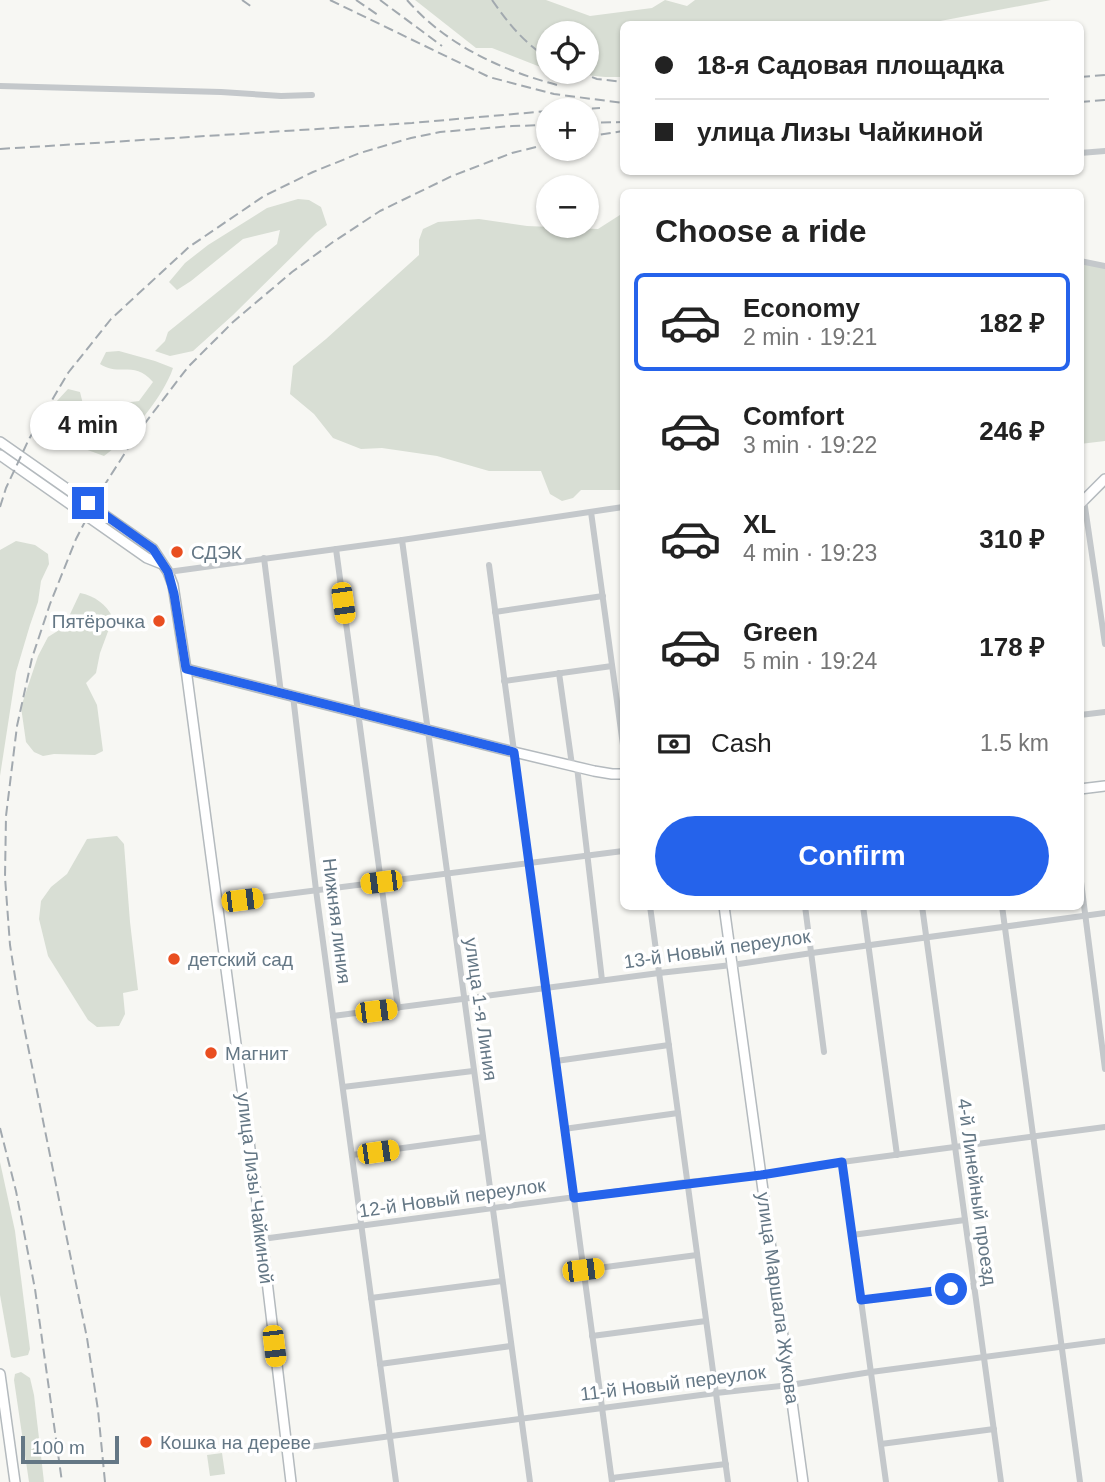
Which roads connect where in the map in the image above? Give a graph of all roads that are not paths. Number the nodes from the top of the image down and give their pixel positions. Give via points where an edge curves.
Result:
1 (0, 86) edge
2 (312, 95) dead end
3 (1105, 151) edge
4 (1084, 153) edge
5 (1084, 262) edge
6 (1105, 267) edge
7 (0, 442) edge
8 (0, 456) edge
9 (1105, 479) edge
10 (1084, 500) edge
11 (620, 507) edge
12 (591, 512) junction
13 (1084, 512) edge
14 (402, 540) junction
15 (336, 549) junction
16 (264, 558) junction
17 (489, 565) dead end
18 (165, 568) junction
19 (603, 596) junction
20 (1102, 599) edge
21 (495, 612) junction
22 (1105, 643) edge
23 (612, 666) junction
24 (186, 669) junction
25 (559, 673) junction
26 (504, 681) junction
27 (281, 693) junction
28 (293, 696) junction
29 (1105, 712) edge
30 (358, 713) junction
31 (1084, 715) edge
32 (620, 723) edge
33 (427, 730) junction
34 (514, 752) junction
35 (574, 766) junction
36 (620, 774) edge
37 (1105, 786) edge
38 (1084, 789) edge
39 (620, 851) edge
40 (587, 856) junction
41 (528, 863) junction
42 (447, 873) junction
43 (381, 882) junction
44 (316, 890) junction
45 (217, 903) junction
46 (1084, 908) edge
47 (651, 910) edge
48 (725, 910) edge
49 (806, 910) edge
50 (864, 910) edge
51 (923, 910) edge
52 (1002, 910) edge
53 (1105, 914) edge
54 (1085, 916) junction
55 (1004, 927) junction
56 (926, 937) junction
57 (869, 945) junction
58 (811, 953) junction
59 (732, 965) junction
60 (659, 973) junction
61 (602, 981) junction
62 (546, 988) junction
63 (464, 999) junction
64 (398, 1008) junction
65 (333, 1016) junction
66 (669, 1045) junction
67 (824, 1052) dead end
68 (556, 1062) junction
69 (1105, 1069) edge
70 (473, 1071) junction
71 (343, 1087) junction
72 (678, 1113) junction
73 (1105, 1127) edge
74 (564, 1129) junction
75 (483, 1137) junction
76 (1032, 1137) junction
77 (955, 1147) junction
78 (352, 1155) junction
79 (897, 1155) junction
80 (842, 1162) junction
81 (761, 1175) junction
82 (687, 1182) junction
83 (574, 1198) junction
84 (492, 1208) junction
85 (965, 1220) junction
86 (361, 1226) junction
87 (852, 1235) junction
88 (262, 1239) junction
89 (697, 1255) junction
90 (583, 1270) junction
91 (502, 1281) junction
92 (974, 1286) junction
93 (371, 1298) junction
94 (861, 1300) junction
95 (706, 1321) junction
96 (592, 1336) junction
97 (1105, 1341) edge
98 (511, 1346) junction
99 (1061, 1347) junction
100 (984, 1357) junction
101 (380, 1364) junction
102 (871, 1372) junction
103 (0, 1374) edge
104 (790, 1385) junction
105 (716, 1393) junction
106 (602, 1408) junction
107 (521, 1419) junction
108 (994, 1429) junction
109 (390, 1436) junction
110 (881, 1444) junction
111 (286, 1450) junction
112 (726, 1464) junction
113 (612, 1480) edge
114 (15, 1482) edge
115 (290, 1482) edge
116 (396, 1482) edge
117 (530, 1482) edge
118 (728, 1482) edge
119 (803, 1482) edge
120 (886, 1482) edge
121 (1001, 1482) edge
122 (1080, 1482) edge

1 - 2 street
3 - 4 street
5 - 6 street
7 - 18 main road, улица Лизы Чайкиной via 153,549
8 - 18 main road
9 - 10 main road
11 - 12 street
12 - 14 street
12 - 19 street
13 - 20 street
14 - 15 street
14 - 33 street, улица 1-я Линия
15 - 16 street
15 - 30 street
16 - 18 street
16 - 27 street
17 - 21 street
18 - 24 main road, улица Лизы Чайкиной via 174,594
19 - 21 street
19 - 23 street
20 - 22 street
21 - 26 street
23 - 25 street
23 - 32 street
24 - 27 main road
24 - 45 main road, улица Лизы Чайкиной
25 - 26 street
25 - 35 street
26 - 34 street
27 - 28 main road
28 - 30 main road
28 - 44 street, Нижняя линия
29 - 31 street
30 - 33 main road
30 - 43 street
33 - 34 main road
33 - 42 street, улица 1-я Линия
34 - 35 main road
34 - 41 street
35 - 36 main road
35 - 40 street
37 - 38 main road
39 - 40 street
40 - 41 street
40 - 61 street
41 - 42 street
41 - 62 street
42 - 43 street
42 - 63 street, улица 1-я Линия
43 - 44 street
43 - 64 street
44 - 45 street
44 - 65 street, Нижняя линия
45 - 88 main road, улица Лизы Чайкиной
46 - 54 street
47 - 60 street
48 - 59 main road, улица Маршала Жукова
49 - 58 street
50 - 57 street
51 - 56 street, 4-й Линейный проезд
52 - 55 street
53 - 54 street, 13-й Новый переулок
54 - 55 street, 13-й Новый переулок
54 - 69 street
55 - 56 street, 13-й Новый переулок
55 - 76 street
56 - 57 street, 13-й Новый переулок
56 - 77 street, 4-й Линейный проезд
57 - 58 street, 13-й Новый переулок
57 - 79 street
58 - 59 street, 13-й Новый переулок
58 - 67 street
59 - 60 street, 13-й Новый переулок
59 - 81 main road, улица Маршала Жукова
60 - 61 street, 13-й Новый переулок
60 - 66 street
61 - 62 street, 13-й Новый переулок
62 - 63 street, 13-й Новый переулок
62 - 68 street
63 - 64 street, 13-й Новый переулок
63 - 70 street, улица 1-я Линия
64 - 65 street, 13-й Новый переулок
65 - 71 street, Нижняя линия
66 - 68 street
66 - 72 street
68 - 74 street
70 - 71 street
70 - 75 street, улица 1-я Линия
71 - 78 street, Нижняя линия
72 - 74 street
72 - 82 street
73 - 76 street, 12-й Новый переулок
74 - 83 street
75 - 78 street
75 - 84 street, улица 1-я Линия
76 - 77 street, 12-й Новый переулок
76 - 99 street
77 - 79 street, 12-й Новый переулок
77 - 85 street, 4-й Линейный проезд
78 - 86 street, Нижняя линия
79 - 80 street, 12-й Новый переулок
80 - 81 street, 12-й Новый переулок
80 - 87 street
81 - 82 street, 12-й Новый переулок
81 - 104 main road, улица Маршала Жукова
82 - 83 street, 12-й Новый переулок
82 - 89 street
83 - 84 street, 12-й Новый переулок
83 - 90 street
84 - 86 street, 12-й Новый переулок
84 - 91 street, улица 1-я Линия
85 - 87 street
85 - 92 street, 4-й Линейный проезд
86 - 88 street, 12-й Новый переулок
86 - 93 street, Нижняя линия
87 - 94 street
88 - 111 main road, улица Лизы Чайкиной
89 - 90 street
89 - 95 street
90 - 96 street
91 - 93 street
91 - 98 street, улица 1-я Линия
92 - 94 street
92 - 100 street, 4-й Линейный проезд
93 - 101 street, Нижняя линия
94 - 102 street
95 - 96 street
95 - 105 street
96 - 106 street
97 - 99 street, 11-й Новый переулок
98 - 101 street
98 - 107 street, улица 1-я Линия
99 - 100 street, 11-й Новый переулок
99 - 122 street
100 - 102 street, 11-й Новый переулок
100 - 108 street, 4-й Линейный проезд
101 - 109 street, Нижняя линия
102 - 104 street, 11-й Новый переулок
102 - 110 street
103 - 114 main road
104 - 105 street, 11-й Новый переулок
104 - 119 main road, улица Маршала Жукова
105 - 106 street, 11-й Новый переулок
105 - 112 street
106 - 107 street, 11-й Новый переулок
106 - 113 street
107 - 109 street, 11-й Новый переулок
107 - 117 street, улица 1-я Линия
108 - 110 street
108 - 121 street, 4-й Линейный проезд
109 - 111 street, 11-й Новый переулок
109 - 116 street, Нижняя линия
110 - 120 street
111 - 115 main road, улица Лизы Чайкиной
112 - 113 street
112 - 118 street

